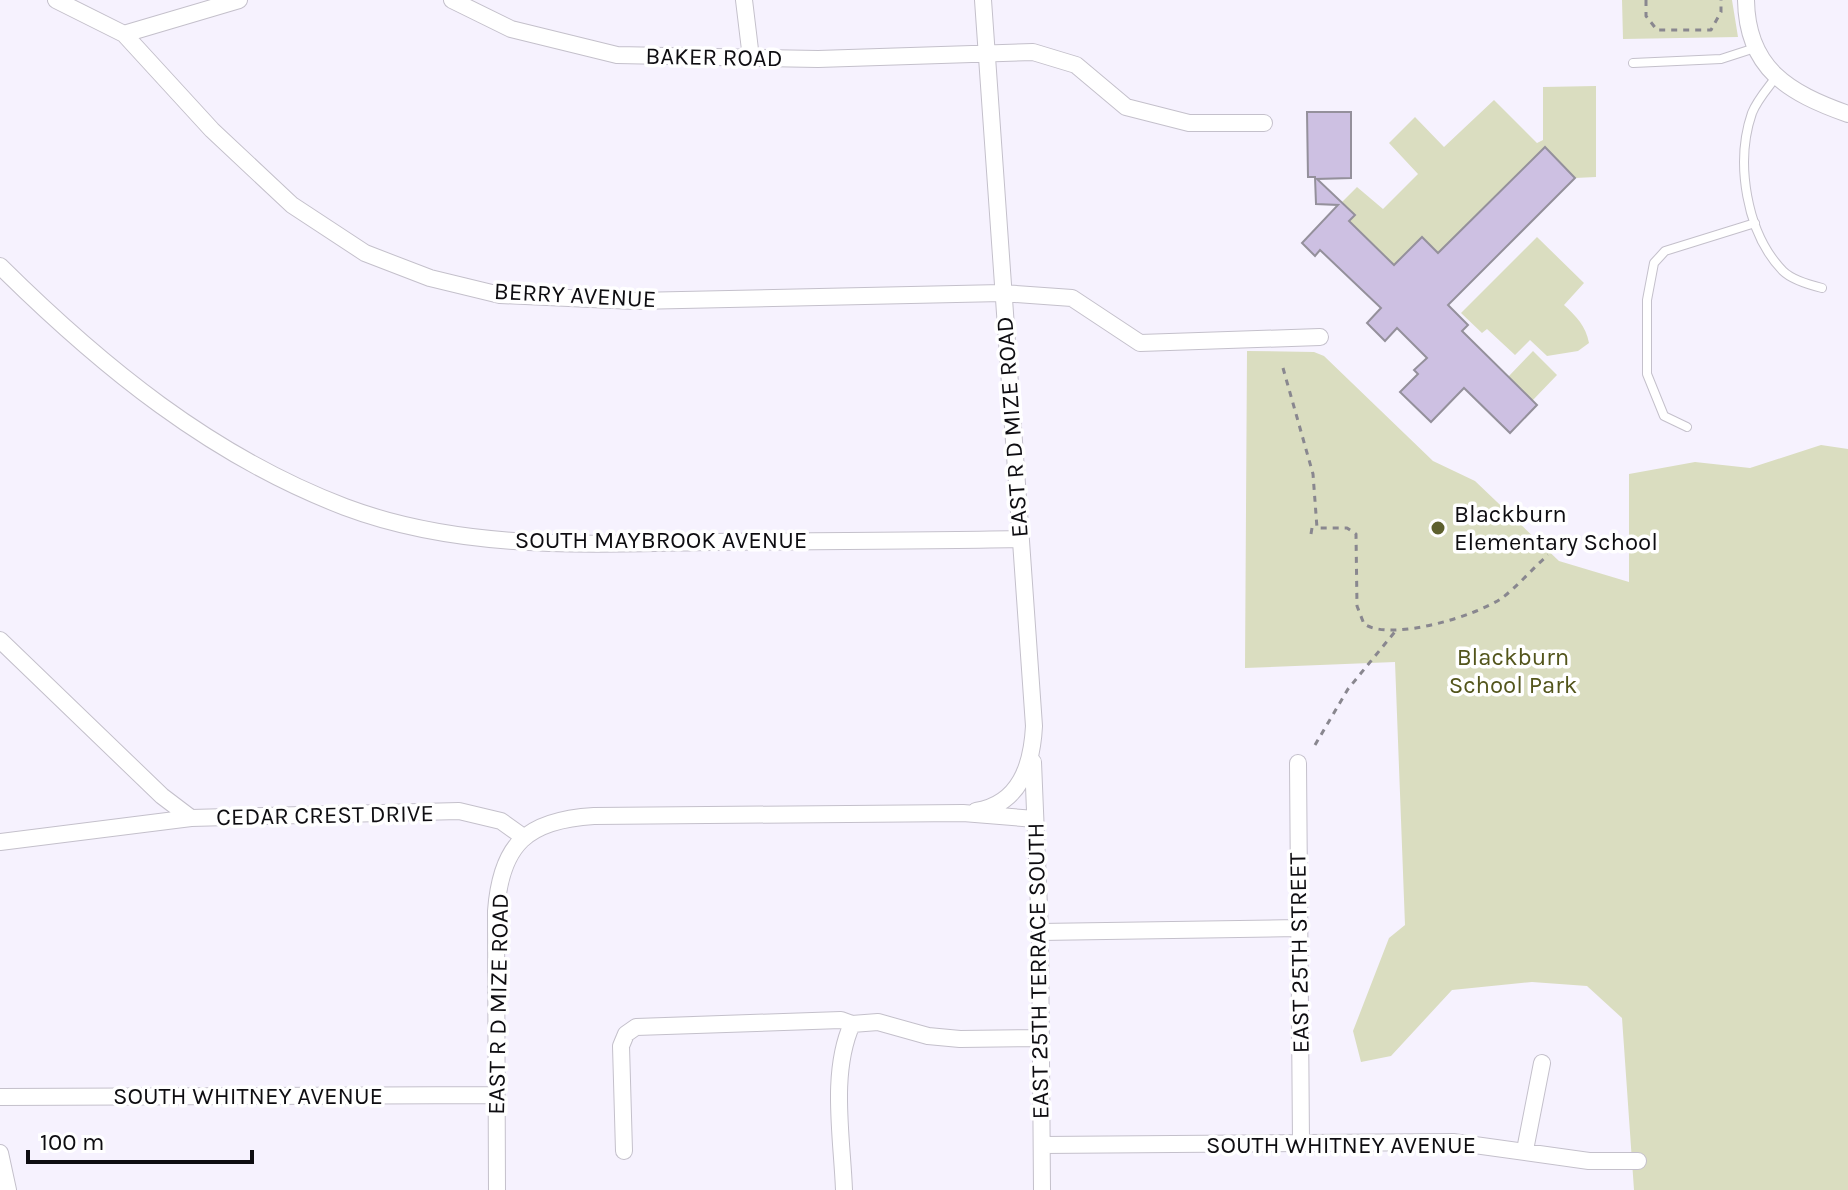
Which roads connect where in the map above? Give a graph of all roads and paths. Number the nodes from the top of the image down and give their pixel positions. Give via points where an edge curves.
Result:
1 (56, 0) edge
2 (239, 0) edge
3 (452, 0) edge
4 (744, 0) edge
5 (983, 0) edge
6 (1646, 0) edge
7 (1721, 0) edge
8 (1746, 0) edge
9 (124, 34) junction
10 (1755, 48) junction
11 (986, 55) junction
12 (751, 58) junction
13 (1633, 63) dead end
14 (1776, 77) junction
15 (1848, 114) edge
16 (1264, 123) dead end
17 (1755, 223) junction
18 (0, 266) edge
19 (1822, 288) dead end
20 (1002, 293) junction
21 (1320, 337) dead end
22 (1283, 368) dead end
23 (1687, 427) dead end
24 (1317, 528) junction
25 (1311, 534) dead end
26 (1020, 539) junction
27 (1548, 555) dead end
28 (1398, 628) junction
29 (0, 640) edge
30 (1315, 745) dead end
31 (1033, 753) junction
32 (1298, 763) dead end
33 (963, 813) junction
34 (191, 818) junction
35 (1035, 819) junction
36 (522, 836) junction
37 (0, 842) edge
38 (1298, 928) junction
39 (1040, 932) junction
40 (852, 1024) junction
41 (1039, 1038) junction
42 (1542, 1063) dead end
43 (496, 1095) junction
44 (0, 1097) edge
45 (1301, 1143) junction
46 (1042, 1145) junction
47 (1525, 1150) junction
48 (624, 1151) dead end
49 (0, 1153) edge
50 (1638, 1161) dead end
51 (8, 1190) edge
52 (497, 1190) edge
53 (844, 1190) edge
54 (1042, 1190) edge

1 - 9 street, BERRY AVENUE
2 - 9 street
3 - 12 street, BAKER ROAD via 511,29 617,55
4 - 12 street
5 - 11 street, EAST R D MIZE ROAD
6 - 7 path via 1646,16 1657,30 1711,30
8 - 10 street
9 - 20 street, BERRY AVENUE via 212,130 292,205 365,253 430,278 500,295 635,301
10 - 13 lane via 1721,59
10 - 14 street
11 - 12 street, BAKER ROAD
11 - 16 street, BAKER ROAD via 1033,52 1076,65 1126,107 1176,120
11 - 20 street, EAST R D MIZE ROAD
14 - 15 street via 1816,103
14 - 17 lane via 1753,110 1746,137 1749,209
17 - 19 lane via 1784,273
17 - 23 lane via 1665,251 1654,263 1647,300 1647,374 1664,416
18 - 26 street, SOUTH MAYBROOK AVENUE via 159,407 270,475 348,508 440,532 543,544
20 - 21 street, BERRY AVENUE via 1072,298 1140,343
20 - 26 street, EAST R D MIZE ROAD
22 - 24 path via 1313,474
24 - 25 path
24 - 28 path via 1347,528 1356,534 1359,617 1370,628
26 - 31 street, EAST R D MIZE ROAD
27 - 28 path via 1501,599 1430,627
28 - 30 path via 1348,689
29 - 34 street, CEDAR CREST DRIVE
31 - 33 street, EAST R D MIZE ROAD via 1025,776 1000,804
31 - 35 street, EAST 25TH TERRACE SOUTH
32 - 38 street, EAST 25TH STREET
33 - 35 street, EAST R D MIZE ROAD
33 - 36 street, EAST R D MIZE ROAD via 594,816 551,821
34 - 36 street, CEDAR CREST DRIVE via 459,811 501,821
34 - 37 street
35 - 39 street, EAST 25TH TERRACE SOUTH
36 - 43 street, EAST R D MIZE ROAD via 498,888
38 - 39 street
38 - 45 street, EAST 25TH STREET
39 - 41 street, EAST 25TH TERRACE SOUTH
40 - 41 street via 878,1022 960,1039
40 - 48 street via 841,1020 636,1027 621,1046
40 - 53 street via 840,1071
41 - 46 street, EAST 25TH TERRACE SOUTH
42 - 47 street
43 - 44 street, SOUTH WHITNEY AVENUE
43 - 52 street, EAST R D MIZE ROAD
45 - 46 street, SOUTH WHITNEY AVENUE
45 - 47 street, SOUTH WHITNEY AVENUE via 1453,1142
46 - 54 street, EAST 25TH TERRACE SOUTH
47 - 50 street, SOUTH WHITNEY AVENUE via 1589,1161
49 - 51 street

